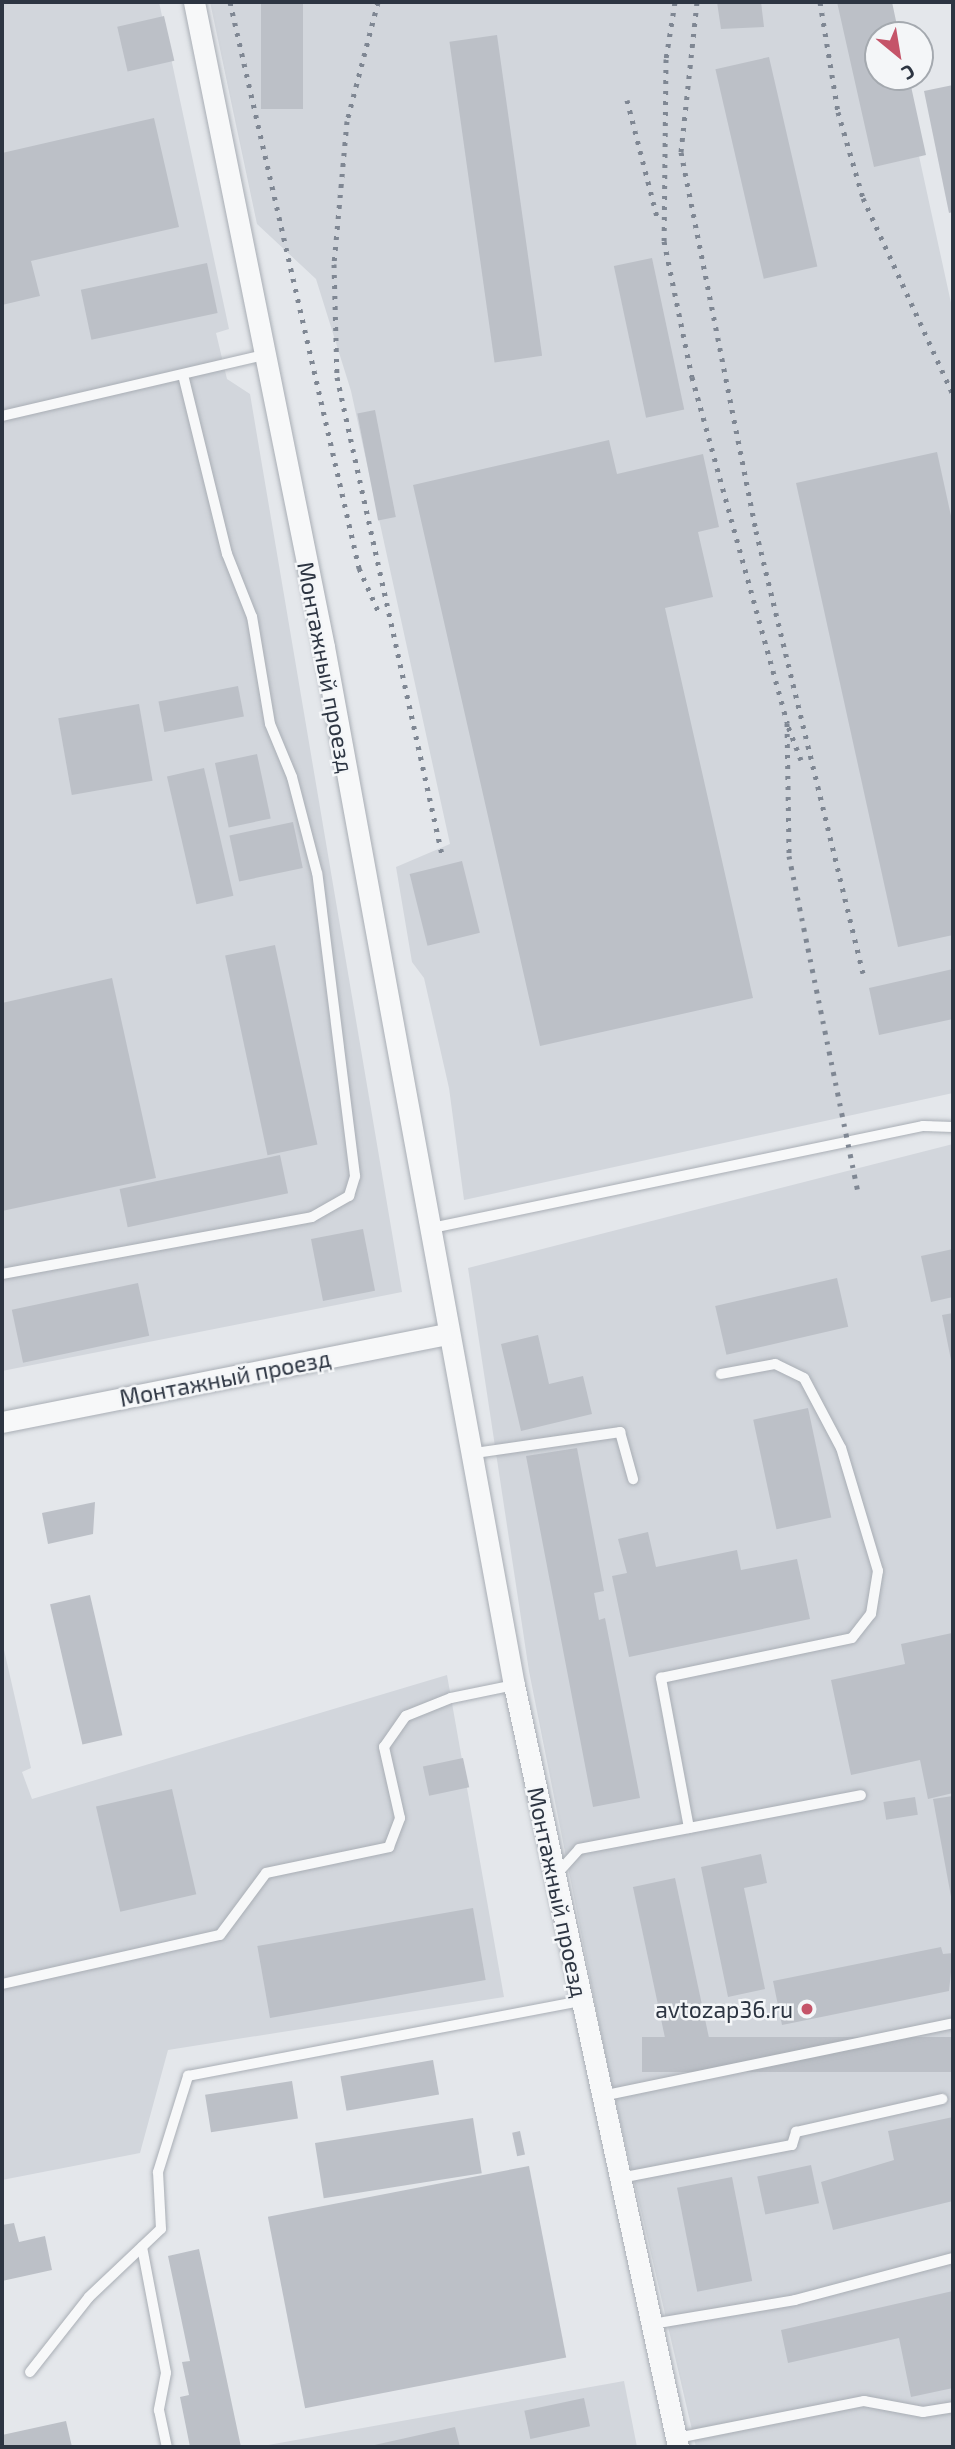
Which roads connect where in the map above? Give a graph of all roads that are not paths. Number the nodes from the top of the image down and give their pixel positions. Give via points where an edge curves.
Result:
1 (194, 2) edge
2 (265, 355) junction
3 (183, 375) junction
4 (2, 416) edge
5 (953, 1127) edge
6 (427, 1229) junction
7 (2, 1274) edge
8 (449, 1334) junction
9 (721, 1374) dead end
10 (2, 1422) edge
11 (475, 1453) junction
12 (633, 1479) dead end
13 (514, 1685) junction
14 (861, 1795) dead end
15 (689, 1828) junction
16 (555, 1876) junction
17 (2, 1984) edge
18 (582, 2001) junction
19 (953, 2023) edge
20 (602, 2095) junction
21 (942, 2099) dead end
22 (620, 2178) junction
23 (142, 2248) junction
24 (953, 2258) edge
25 (652, 2324) junction
26 (30, 2372) dead end
27 (953, 2407) edge
28 (677, 2443) edge
29 (167, 2447) edge

1 - 2 street, Монтажный проезд
2 - 3 lane
2 - 6 street, Монтажный проезд
3 - 4 lane
3 - 7 lane via 228,554 252,617 270,724 292,777 317,873 355,1176 349,1196 312,1217
5 - 6 lane via 923,1126
6 - 8 street, Монтажный проезд
8 - 10 street, Монтажный проезд
8 - 11 street, Монтажный проезд
9 - 15 lane via 775,1364 804,1378 841,1448 878,1572 871,1614 852,1638 661,1678
11 - 12 lane via 620,1432
11 - 13 street, Монтажный проезд
13 - 16 street, Монтажный проезд
13 - 17 lane via 451,1698 406,1716 384,1747 400,1818 389,1847 266,1873 220,1935
14 - 15 lane
15 - 16 lane via 579,1849
16 - 18 street, Монтажный проезд
18 - 20 street, Монтажный проезд
18 - 23 lane via 188,2076 158,2172 161,2229
19 - 20 lane
20 - 22 street, Монтажный проезд
21 - 22 lane via 796,2132 792,2145
22 - 25 street, Монтажный проезд
23 - 26 lane via 89,2297
23 - 29 lane via 166,2373 159,2410
24 - 25 lane via 795,2300
25 - 28 street, Монтажный проезд
27 - 28 lane via 923,2412 864,2401

